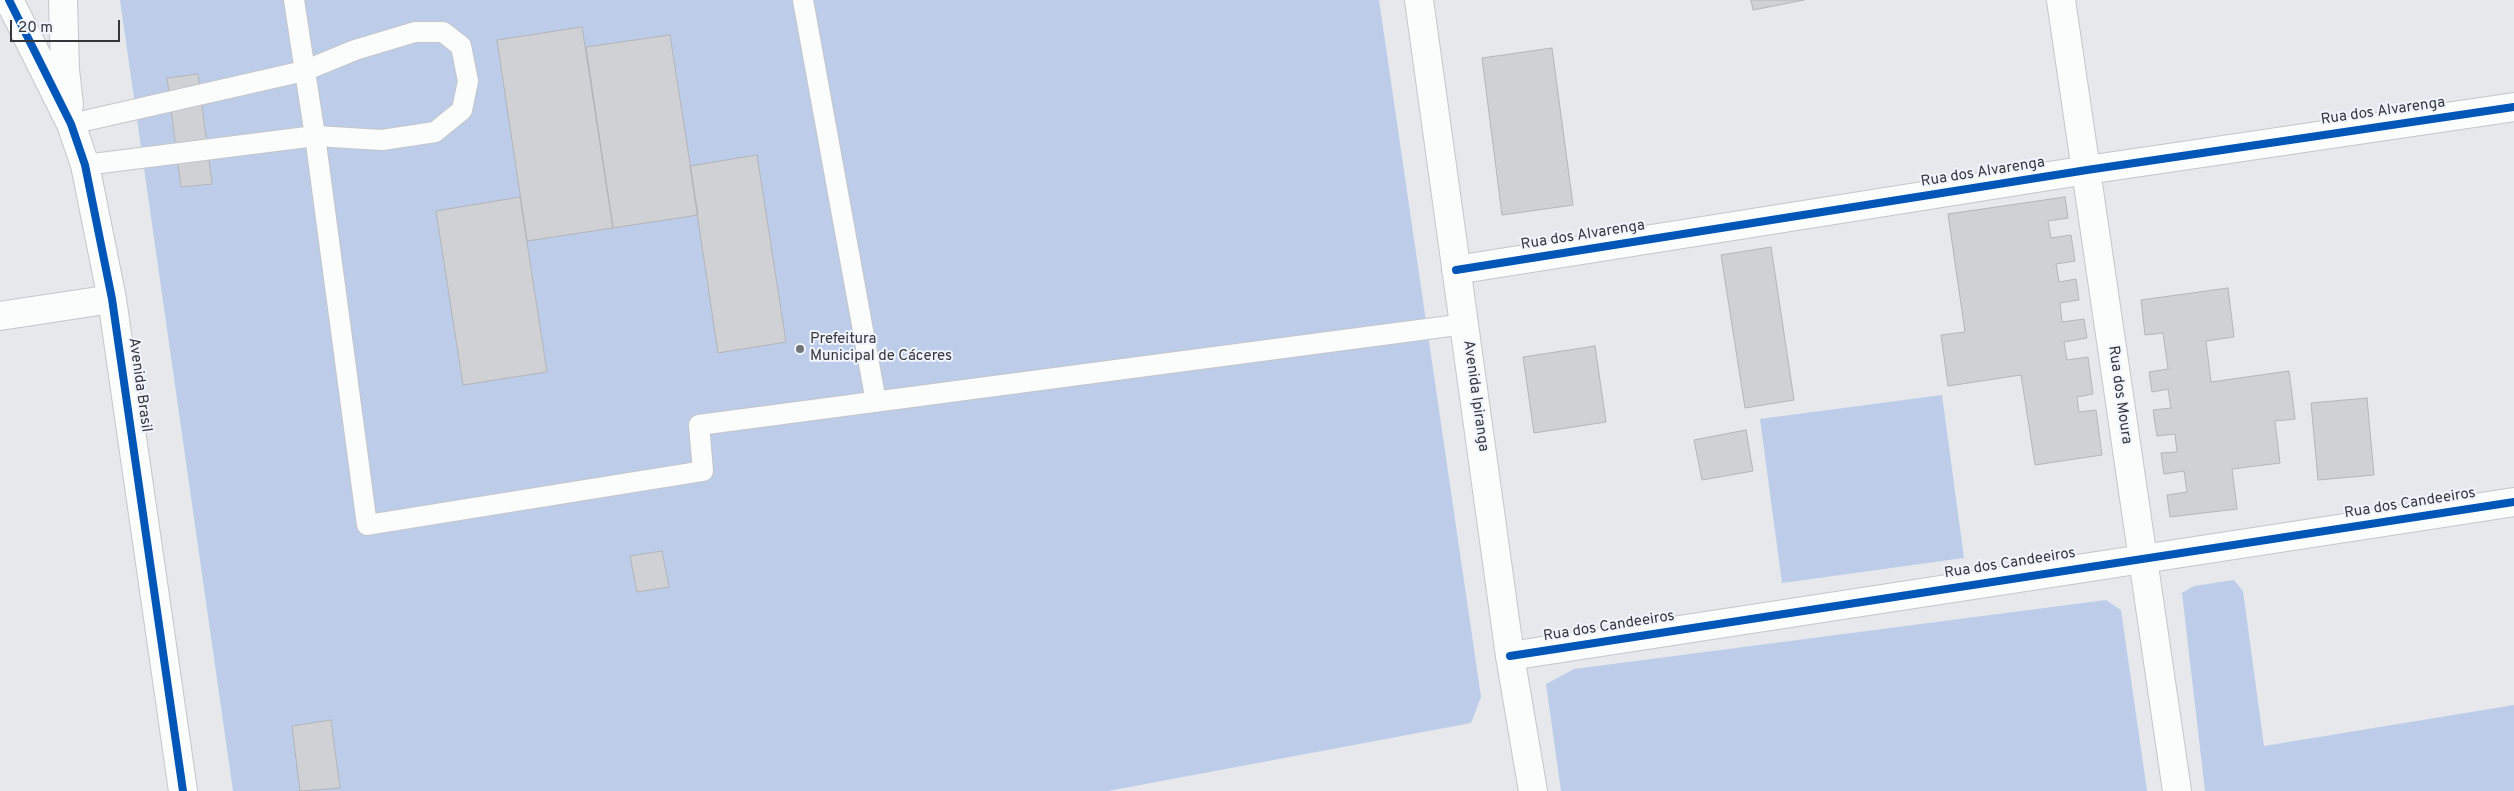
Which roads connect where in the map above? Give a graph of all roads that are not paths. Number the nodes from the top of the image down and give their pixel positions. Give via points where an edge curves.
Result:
1 (9, 0) edge
2 (63, 0) edge
3 (294, 0) edge
4 (803, 0) edge
5 (1419, 0) edge
6 (2061, 0) edge
7 (304, 71) junction
8 (2514, 107) edge
9 (72, 124) junction
10 (316, 136) junction
11 (86, 165) junction
12 (2087, 170) junction
13 (1456, 270) junction
14 (112, 299) junction
15 (0, 316) edge
16 (1465, 324) junction
17 (876, 402) junction
18 (2514, 502) edge
19 (2143, 558) junction
20 (1510, 656) junction
21 (183, 791) edge
22 (1533, 791) edge
23 (2177, 791) edge

1 - 9 street, Avenida Brasil
2 - 9 street, Avenida Brasil via 65,70
3 - 7 lane
4 - 17 lane
5 - 13 street, Avenida Ipiranga
6 - 12 street, Rua dos Moura
7 - 9 lane
7 - 10 lane
7 - 10 lane via 355,50 415,32 443,32 461,46 468,81 462,110 435,132 382,140
8 - 12 street, Rua dos Alvarenga
9 - 11 street, Avenida Brasil
10 - 11 lane
10 - 17 lane via 368,525 703,471 699,425
11 - 14 street, Avenida Brasil
12 - 13 street, Rua dos Alvarenga
12 - 19 street, Rua dos Moura
13 - 16 street, Avenida Ipiranga
14 - 15 street
14 - 21 street, Avenida Brasil
16 - 17 lane
16 - 20 street, Avenida Ipiranga
18 - 19 street, Rua dos Candeeiros
19 - 20 street, Rua dos Candeeiros
19 - 23 street, Rua dos Moura
20 - 22 street, Avenida Ipiranga

